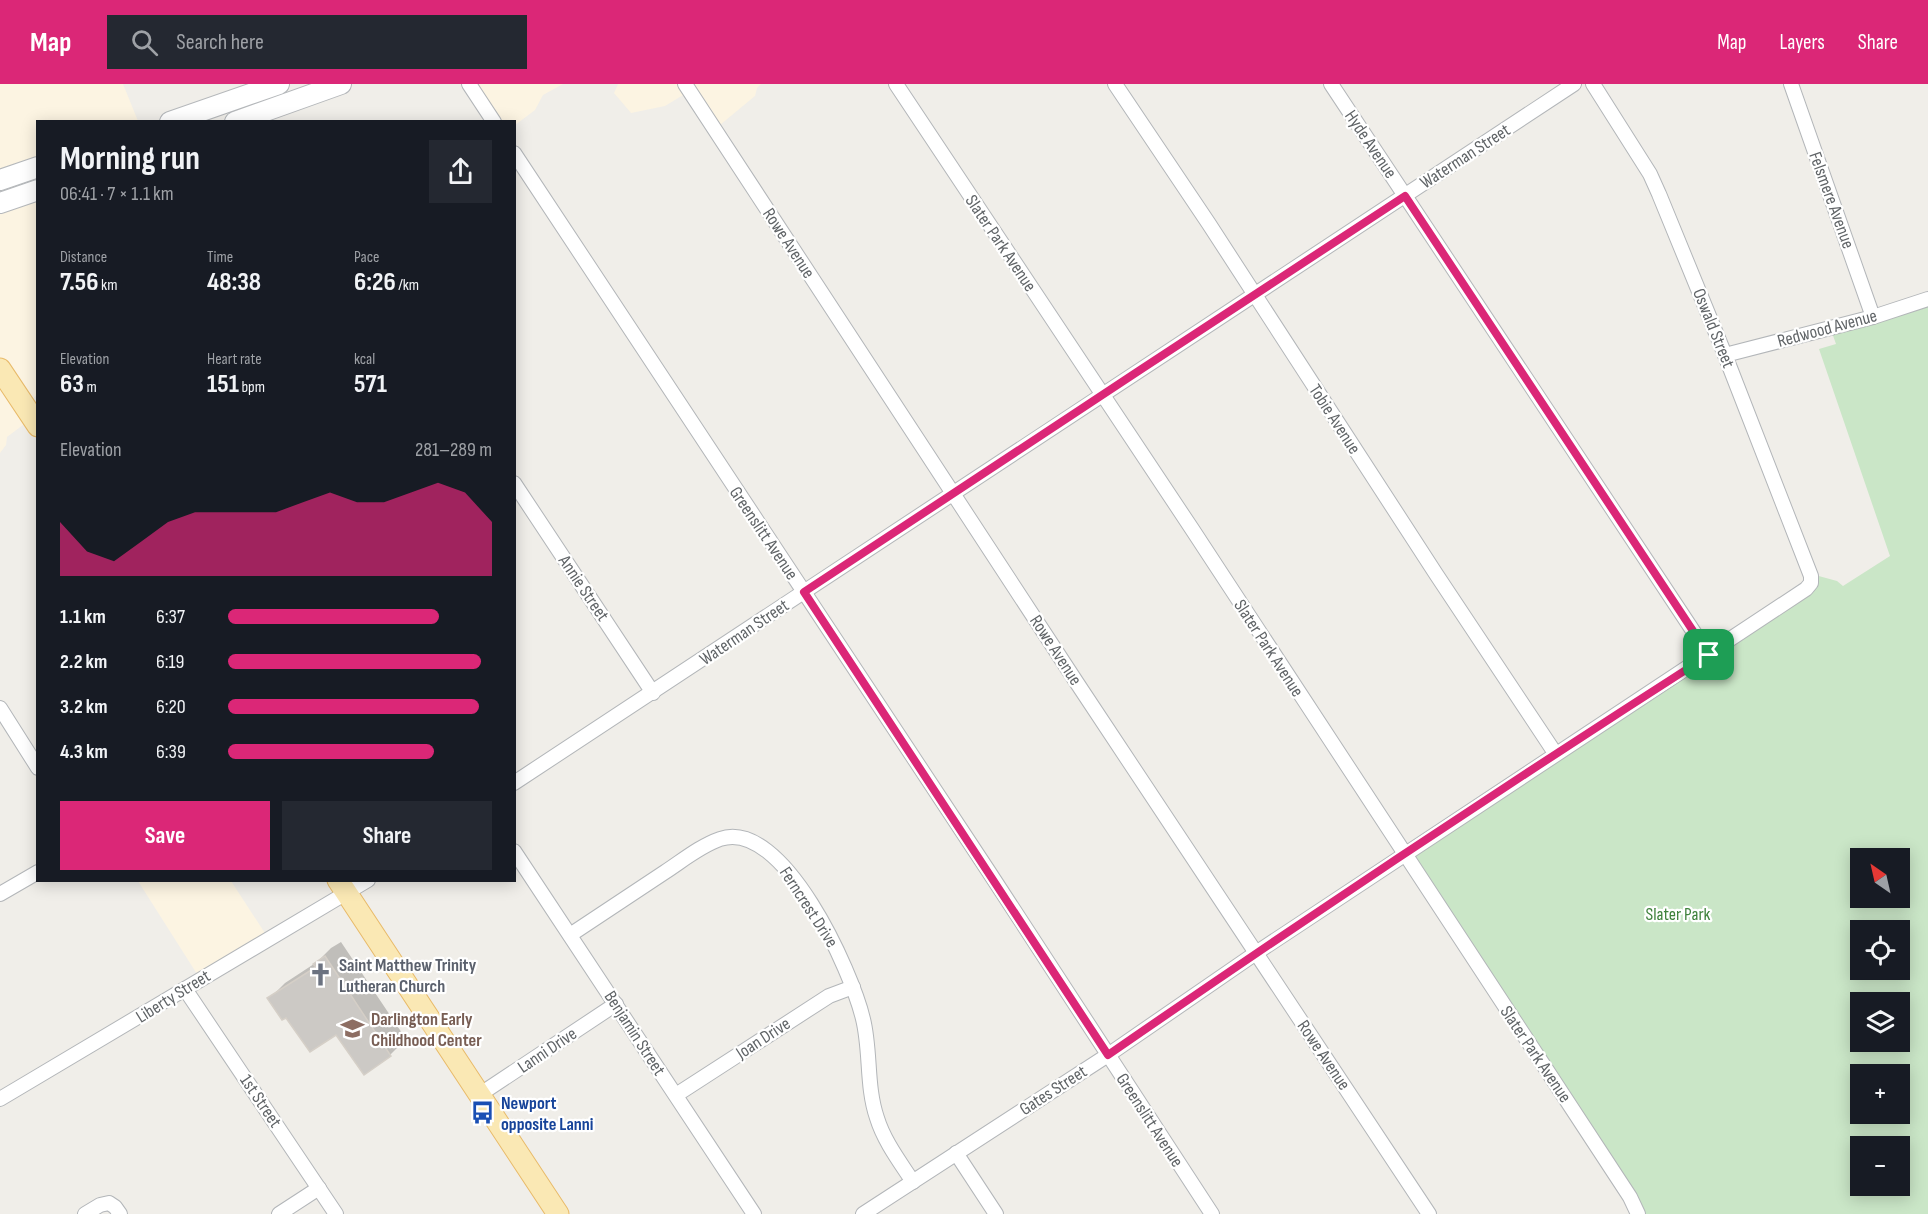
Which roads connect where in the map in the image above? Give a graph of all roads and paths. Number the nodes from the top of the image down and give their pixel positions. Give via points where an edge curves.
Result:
1 (279, 84) edge
2 (341, 84) edge
3 (469, 84) edge
4 (685, 84) edge
5 (896, 84) edge
6 (1115, 84) edge
7 (1331, 84) edge
8 (1574, 84) edge
9 (1593, 84) edge
10 (1791, 84) edge
11 (272, 116) edge
12 (176, 120) edge
13 (247, 120) edge
14 (493, 120) edge
15 (516, 156) edge
16 (36, 168) edge
17 (0, 180) edge
18 (36, 191) edge
19 (1405, 196) junction
20 (0, 202) edge
21 (1255, 295) junction
22 (1928, 299) edge
23 (1873, 316) junction
24 (1725, 355) junction
25 (0, 369) edge
26 (1103, 396) junction
27 (36, 423) edge
28 (516, 486) edge
29 (953, 492) junction
30 (1811, 583) joint
31 (804, 592) junction
32 (1709, 655) junction
33 (653, 693) junction
34 (0, 708) edge
35 (1556, 753) junction
36 (36, 765) edge
37 (516, 782) edge
38 (516, 854) edge
39 (1405, 855) junction
40 (36, 873) edge
41 (361, 882) edge
42 (342, 887) edge
43 (0, 894) edge
44 (570, 935) junction
45 (1256, 953) junction
46 (853, 987) junction
47 (185, 989) junction
48 (616, 1004) junction
49 (1108, 1055) junction
50 (479, 1095) junction
51 (676, 1095) junction
52 (0, 1099) edge
53 (956, 1154) junction
54 (913, 1182) junction
55 (319, 1188) junction
56 (85, 1214) edge
57 (120, 1214) edge
58 (279, 1214) edge
59 (336, 1214) edge
60 (558, 1214) edge
61 (754, 1214) edge
62 (862, 1214) edge
63 (996, 1214) edge
64 (1212, 1214) edge
65 (1429, 1214) edge
66 (1638, 1214) edge

1 - 12 main road
2 - 11 main road
3 - 14 street
4 - 29 street, Rowe Avenue
5 - 26 street, Slater Park Avenue
6 - 21 street, Tobie Avenue
7 - 19 street, Hyde Avenue
8 - 19 street, Waterman Street
9 - 24 street, Oswald Street via 1650,174
10 - 23 street, Felsmere Avenue
11 - 13 main road
15 - 31 street, Greenslitt Avenue
16 - 17 main road
18 - 20 main road
19 - 21 street, Waterman Street
19 - 32 street, Hyde Avenue
21 - 26 street, Waterman Street
21 - 35 street, Tobie Avenue
22 - 23 street, Redwood Avenue
23 - 24 street, Redwood Avenue
24 - 30 street, Oswald Street
25 - 27 main road
26 - 29 street, Waterman Street
26 - 39 street, Slater Park Avenue
28 - 33 street, Annie Street
29 - 31 street, Waterman Street
29 - 45 street, Rowe Avenue
30 - 32 street, Gates Street
31 - 33 street, Waterman Street
31 - 49 street, Greenslitt Avenue
32 - 35 street, Gates Street
33 - 37 street, Waterman Street
34 - 36 street
35 - 39 street, Gates Street
38 - 44 street, Benjamin Street
39 - 45 street, Gates Street
39 - 66 street, Slater Park Avenue
40 - 43 street
41 - 42 street
42 - 47 street, Liberty Street
42 - 50 main road
44 - 46 street, Ferncrest Drive via 696,851 721,838 741,838 765,849 784,866 829,933
44 - 48 street, Benjamin Street
45 - 49 street, Gates Street
45 - 65 street, Rowe Avenue
46 - 51 street, Joan Drive via 829,996
46 - 54 street, Ferncrest Drive via 863,1020 877,1119
47 - 52 street, Liberty Street
47 - 55 street, 1st Street
48 - 50 street, Lanni Drive
48 - 51 street, Benjamin Street
49 - 53 street, Gates Street
49 - 64 street, Greenslitt Avenue
50 - 60 main road
51 - 61 street, Benjamin Street
53 - 54 street, Gates Street
53 - 63 street
54 - 62 street, Gates Street
55 - 58 street
55 - 59 street, 1st Street
56 - 57 street via 109,1203

